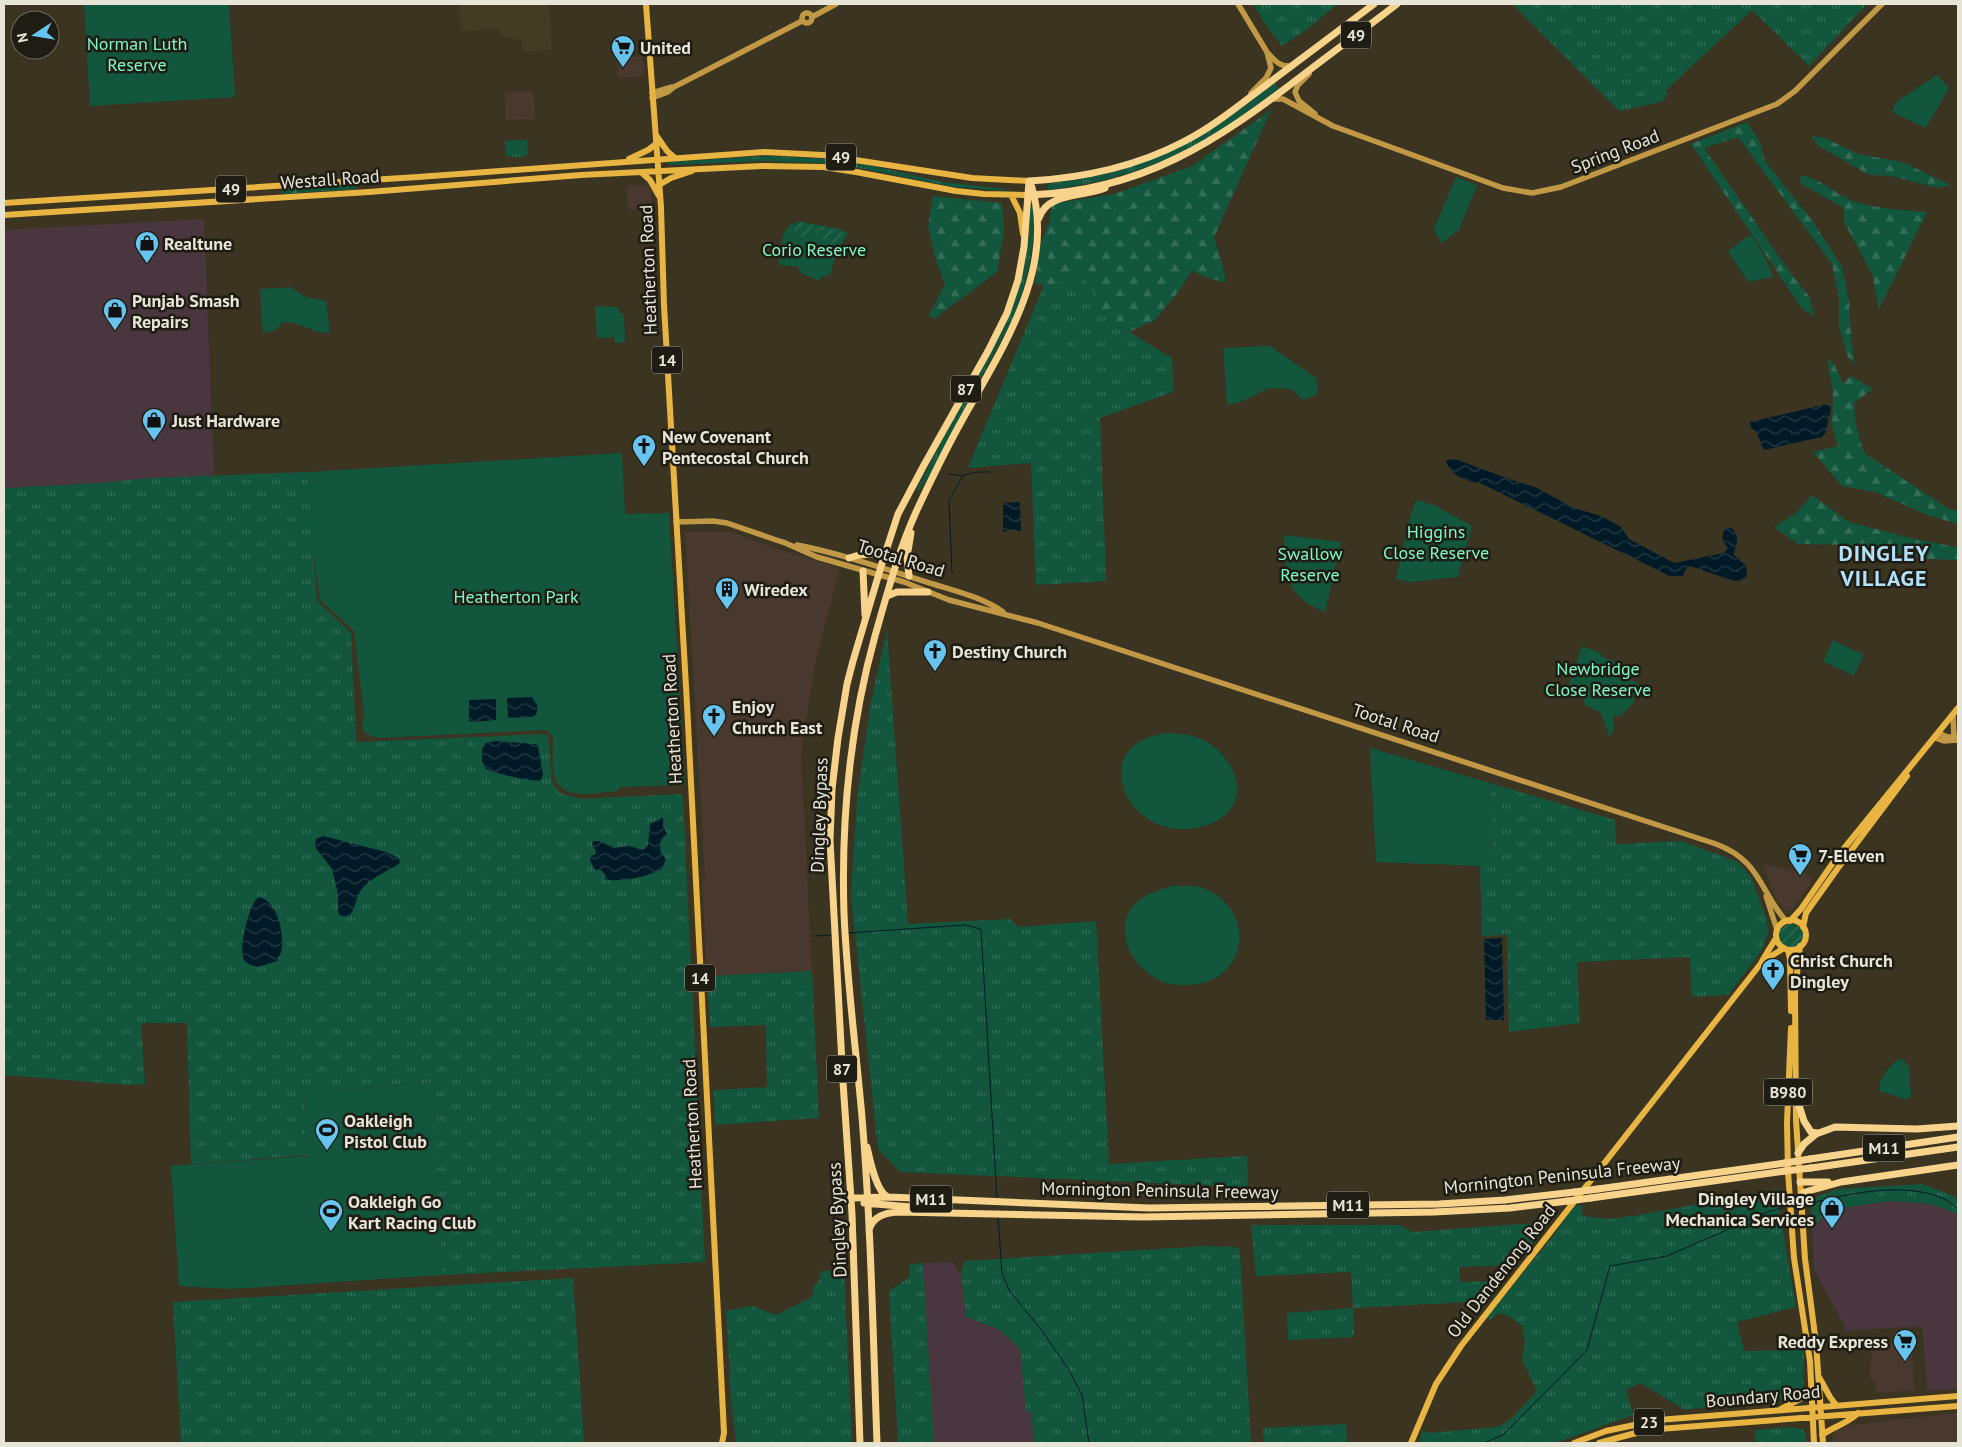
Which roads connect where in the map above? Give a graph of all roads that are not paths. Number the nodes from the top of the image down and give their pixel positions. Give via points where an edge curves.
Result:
1 (646, 4) edge
2 (836, 4) edge
3 (1238, 4) edge
4 (1374, 4) edge
5 (1397, 4) edge
6 (1882, 4) edge
7 (1267, 52) junction
8 (1334, 52) junction
9 (1292, 66) junction
10 (652, 96) junction
11 (1271, 99) junction
12 (1324, 122) junction
13 (1212, 125) junction
14 (656, 134) junction
15 (656, 144) junction
16 (675, 158) junction
17 (658, 159) junction
18 (623, 162) junction
19 (700, 168) junction
20 (659, 171) junction
21 (642, 173) junction
22 (1121, 180) junction
23 (1029, 181) junction
24 (659, 185) junction
25 (194, 192) junction
26 (1011, 195) junction
27 (1030, 195) junction
28 (660, 197) junction
29 (4, 203) edge
30 (195, 203) junction
31 (4, 215) edge
32 (1038, 221) junction
33 (1024, 247) junction
34 (915, 516) junction
35 (676, 522) junction
36 (784, 542) junction
37 (885, 553) junction
38 (849, 558) junction
39 (862, 571) junction
40 (880, 572) junction
41 (893, 575) junction
42 (909, 576) junction
43 (928, 592) junction
44 (887, 596) junction
45 (1005, 614) junction
46 (865, 621) junction
47 (1958, 708) edge
48 (1953, 715) junction
49 (1937, 735) junction
50 (1957, 738) edge
51 (1920, 757) junction
52 (1763, 885) junction
53 (1788, 921) junction
54 (1803, 927) junction
55 (1777, 930) junction
56 (1776, 938) junction
57 (1800, 946) junction
58 (1786, 949) junction
59 (1762, 962) junction
60 (1796, 1099) junction
61 (862, 1117) junction
62 (1958, 1126) edge
63 (1817, 1133) junction
64 (1958, 1138) edge
65 (1958, 1147) edge
66 (1798, 1153) junction
67 (1958, 1165) edge
68 (1787, 1169) junction
69 (1800, 1182) junction
70 (1841, 1182) junction
71 (888, 1197) junction
72 (851, 1199) junction
73 (1801, 1199) junction
74 (867, 1200) junction
75 (957, 1213) junction
76 (868, 1236) junction
77 (1818, 1376) junction
78 (1814, 1390) junction
79 (1958, 1396) edge
80 (1906, 1400) junction
81 (1836, 1405) junction
82 (1820, 1406) junction
83 (1958, 1406) edge
84 (1812, 1407) junction
85 (1920, 1409) junction
86 (1780, 1410) junction
87 (1858, 1414) junction
88 (1813, 1417) junction
89 (1821, 1417) junction
90 (724, 1433) junction
91 (1822, 1434) junction
92 (722, 1443) edge
93 (728, 1443) edge
94 (860, 1443) edge
95 (877, 1443) edge
96 (1411, 1443) edge
97 (1574, 1443) edge
98 (1599, 1443) edge
99 (1814, 1443) edge
100 (1823, 1443) edge

1 - 10 main road, Heatherton Road / 14
2 - 10 main road via 812,17 804,14 802,21
3 - 7 main road
4 - 9 highway, 49
5 - 8 highway, 49
6 - 12 main road, Spring Road via 1795,92 1777,104 1550,190 1532,193 1503,188
7 - 9 main road via 1279,64
7 - 13 main road via 1271,71 1260,85
8 - 11 highway, 49
8 - 12 main road, Spring Road via 1301,81 1295,92 1299,101
9 - 13 highway, 49
10 - 14 main road, Heatherton Road / 14
11 - 12 main road, Spring Road via 1283,100
11 - 22 highway, 49 via 1189,154
13 - 23 highway, 49 via 1167,150 1119,167
14 - 15 main road, Heatherton Road / 14
14 - 16 main road
15 - 17 main road, Heatherton Road / 14
15 - 18 main road
16 - 17 main road, 49
16 - 23 main road, 49 via 764,152 807,153 980,179
17 - 18 main road, Westall Road / 49
17 - 20 main road, Heatherton Road / 14
18 - 25 main road, Westall Road / 49
19 - 20 main road, 49
19 - 24 main road
19 - 26 main road, 49 via 823,167 956,192
20 - 21 main road, Westall Road / 49
20 - 24 main road, Heatherton Road / 14
21 - 28 main road
21 - 30 main road, Westall Road / 49
22 - 27 highway, 49 via 1082,189
22 - 32 highway via 1102,189 1052,203 1043,209
23 - 27 highway, 87
24 - 28 main road, Heatherton Road / 14
25 - 29 main road, Westall Road / 49
25 - 30 main road
26 - 27 main road, 49
26 - 33 main road via 1020,216
27 - 32 highway, Dingley Bypass / 87
27 - 33 highway, Dingley Bypass / 87
28 - 35 main road, Heatherton Road / 14
30 - 31 main road, Westall Road / 49
32 - 34 highway, Dingley Bypass / 87 via 1031,274 1017,319
33 - 37 highway, Dingley Bypass / 87 via 1018,280 1007,312 898,514
34 - 41 highway, Dingley Bypass / 87
34 - 42 highway via 907,556
35 - 36 main road, Tootal Road via 727,523
35 - 90 main road, Heatherton Road / 14
36 - 38 main road, Tootal Road
36 - 39 main road, Tootal Road via 817,557
37 - 38 highway via 859,554
37 - 40 highway, Dingley Bypass / 87
38 - 40 main road, Tootal Road
39 - 40 main road, Tootal Road
39 - 46 highway
40 - 41 main road, Tootal Road
40 - 46 highway, Dingley Bypass / 87
41 - 42 main road, Tootal Road
41 - 43 main road, Tootal Road
41 - 44 highway, Dingley Bypass / 87
42 - 45 main road, Tootal Road via 995,606
43 - 44 highway via 897,592
43 - 45 main road, Tootal Road
44 - 61 highway, Dingley Bypass / 87 via 864,682 851,761 844,850 845,929
45 - 52 main road, Tootal Road via 1716,844 1746,860
46 - 72 highway, Dingley Bypass / 87 via 846,692 832,789 830,840
47 - 48 main road
48 - 49 main road
48 - 50 main road
49 - 50 main road via 1942,741
49 - 51 main road
51 - 53 main road via 1838,857 1801,909
51 - 54 main road via 1806,913
52 - 53 main road, Tootal Road via 1778,912
52 - 55 main road, Tootal Road
53 - 54 main road
53 - 55 main road
54 - 57 main road, B980 via 1805,938
55 - 56 main road
56 - 58 main road
56 - 59 main road, Old Dandenong Road
57 - 58 main road
57 - 60 main road, B980 via 1795,992
58 - 59 main road, Old Dandenong Road
58 - 68 main road, B980 via 1790,959 1791,1037
59 - 96 main road, Old Dandenong Road via 1461,1346 1436,1384
60 - 63 highway via 1807,1128
60 - 66 main road, B980
61 - 71 highway via 875,1176 882,1193
61 - 74 highway, Dingley Bypass / 87
62 - 63 highway via 1917,1129 1839,1127
63 - 66 highway
64 - 68 highway, Mornington Peninsula Freeway / M11, bridge via 1810,1159
65 - 68 highway, Mornington Peninsula Freeway / M11, bridge
66 - 68 main road
66 - 69 main road, B980
67 - 70 highway
68 - 69 main road
68 - 71 highway, Mornington Peninsula Freeway / M11, bridge via 1505,1200 1415,1204 1149,1208
68 - 75 highway, Mornington Peninsula Freeway / M11, bridge via 1510,1208 1143,1217
68 - 78 main road, B980 via 1794,1258
69 - 70 highway
69 - 73 main road, B980
70 - 73 highway via 1805,1192
71 - 74 highway, Mornington Peninsula Freeway / M11
72 - 74 highway, M11
72 - 94 highway, Dingley Bypass / 87
73 - 77 main road, B980
74 - 75 highway, Mornington Peninsula Freeway / M11
74 - 76 highway, Dingley Bypass / 87
75 - 76 highway, Mornington Peninsula Freeway / M11 via 888,1214 874,1219
76 - 95 highway, Dingley Bypass / 87
77 - 78 main road, B980
77 - 81 main road
78 - 82 main road, B980
78 - 84 main road, B980
78 - 86 main road
79 - 80 main road, Boundary Road / 23
80 - 81 main road, Boundary Road / 23
80 - 85 main road
81 - 82 main road, Boundary Road / 23
82 - 84 main road, Boundary Road / 23
82 - 89 main road, B980
83 - 85 main road, Boundary Road / 23
84 - 86 main road, Boundary Road / 23
84 - 88 main road, B980
85 - 87 main road, Boundary Road / 23
86 - 97 main road, Boundary Road / 23 via 1658,1420 1606,1431
87 - 89 main road, Boundary Road / 23
87 - 91 main road
88 - 89 main road, Boundary Road / 23
88 - 98 main road, Boundary Road / 23 via 1659,1429
88 - 99 main road
89 - 91 main road
90 - 92 main road, Heatherton Road / 14
90 - 93 main road, Heatherton Road / 14
91 - 100 main road

